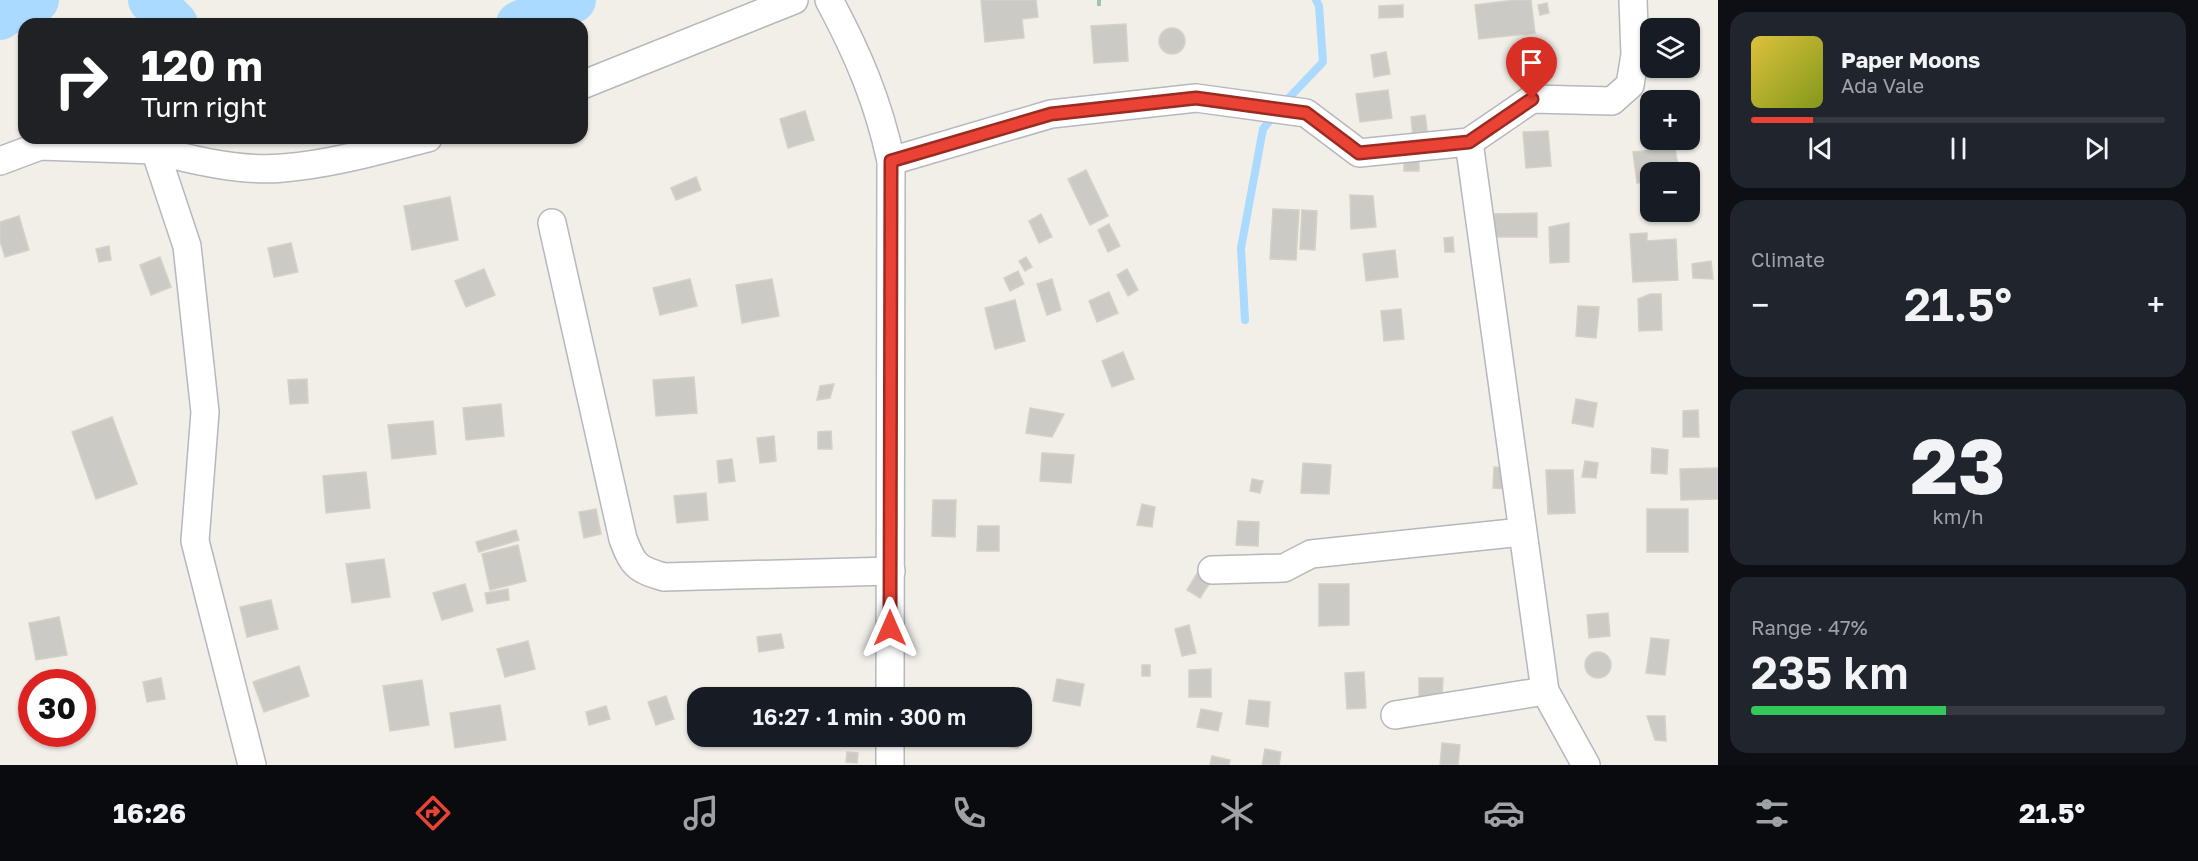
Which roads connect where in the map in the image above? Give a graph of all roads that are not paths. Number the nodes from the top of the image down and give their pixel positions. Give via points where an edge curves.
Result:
1 (794, 0) edge
2 (829, 0) edge
3 (1633, 0) edge
4 (588, 83) edge
5 (1469, 142) junction
6 (405, 144) edge
7 (155, 150) junction
8 (0, 161) edge
9 (891, 161) junction
10 (552, 223) dead end
11 (1522, 532) junction
12 (1212, 570) dead end
13 (891, 571) junction
14 (890, 687) edge
15 (1545, 691) junction
16 (1395, 715) dead end
17 (890, 747) edge
18 (252, 765) edge
19 (890, 765) edge
20 (1586, 765) edge

1 - 4 street
2 - 9 street via 857,52 881,115
3 - 5 street via 1635,55 1630,85 1612,101 1532,99
5 - 9 street via 1359,153 1306,113 1196,98 1051,114
5 - 11 street
6 - 7 street via 281,169 200,163
7 - 8 street via 40,146
7 - 18 street via 187,246 204,400 195,541
9 - 13 street
10 - 13 street via 623,539 632,563 663,577
11 - 12 street via 1311,554 1284,568
11 - 15 street
13 - 14 street
15 - 16 street
15 - 20 street
17 - 19 street

